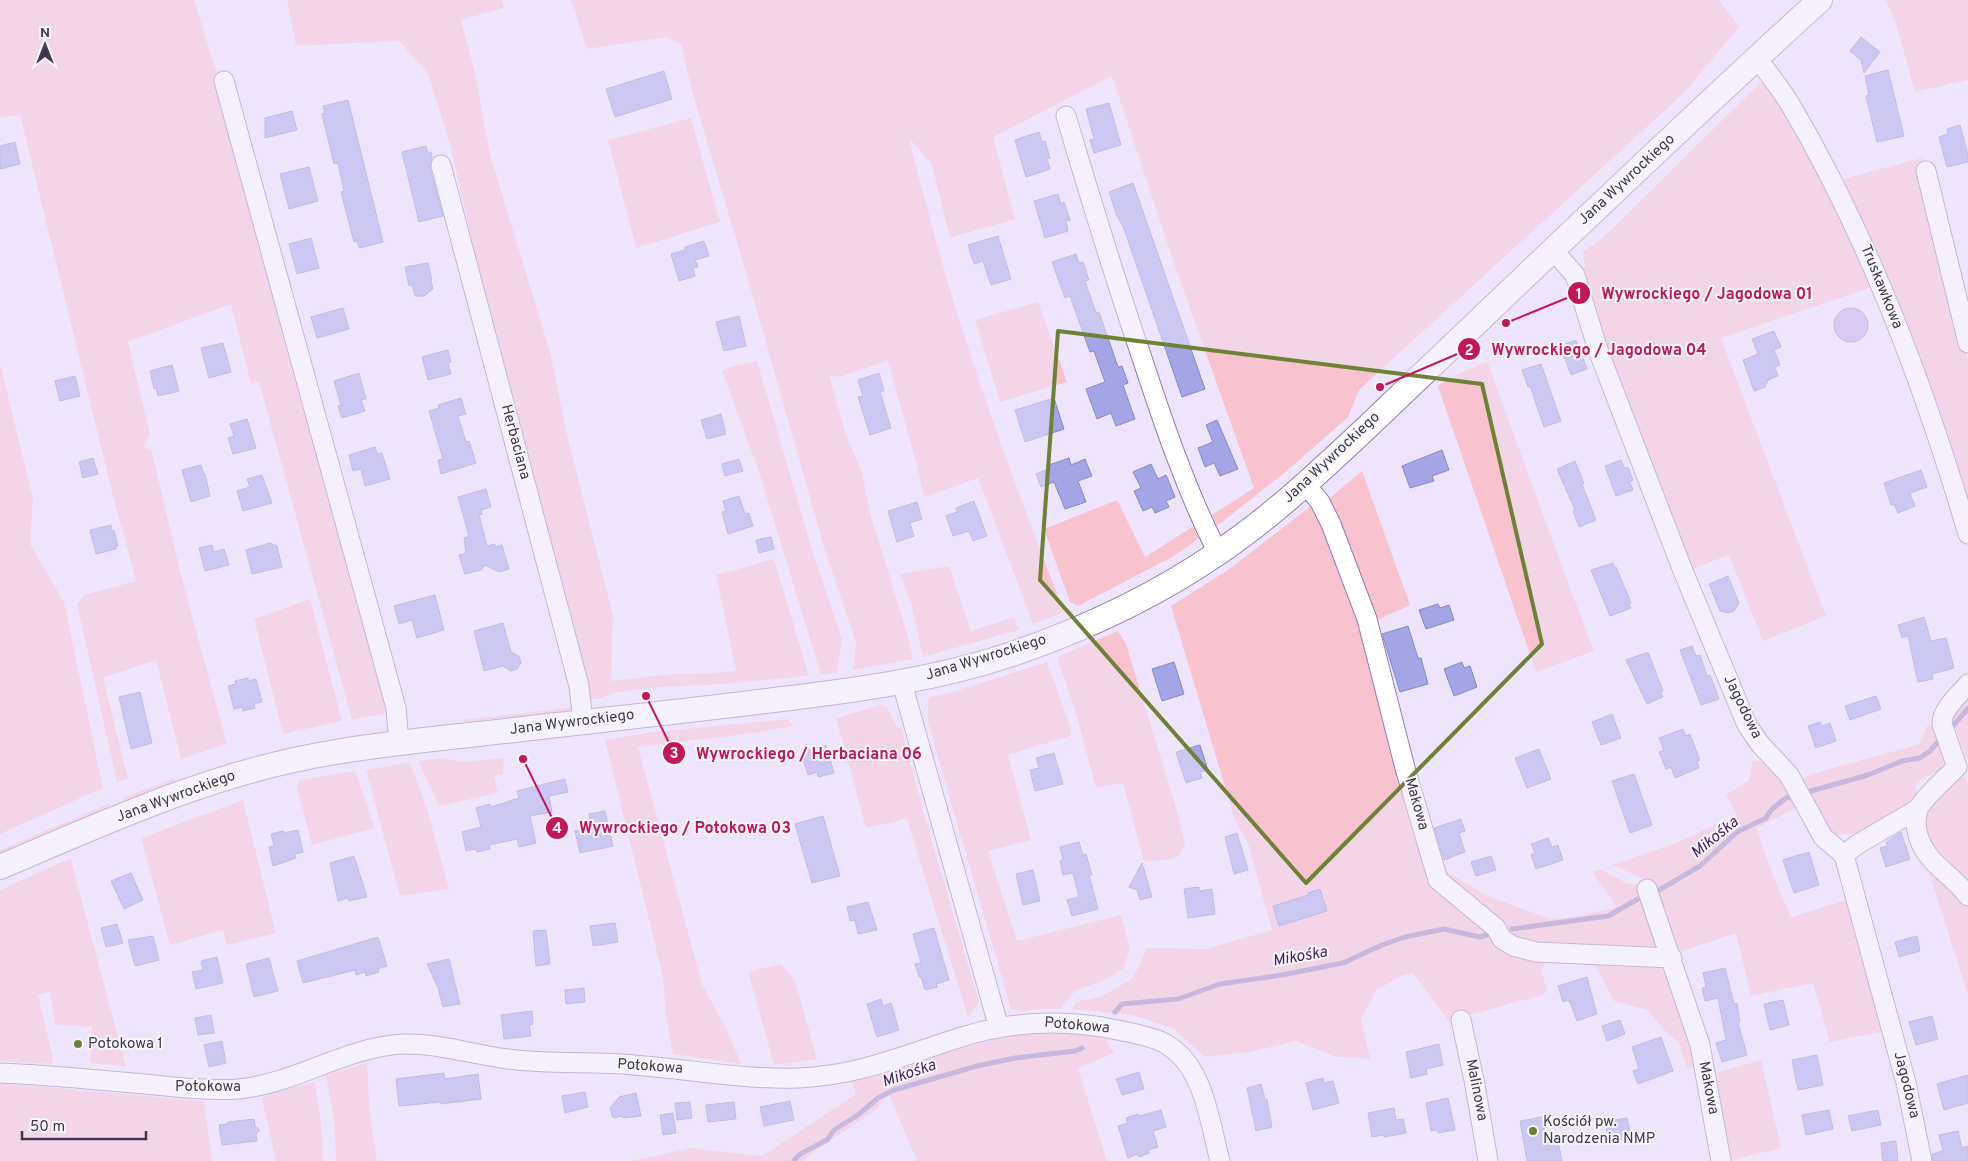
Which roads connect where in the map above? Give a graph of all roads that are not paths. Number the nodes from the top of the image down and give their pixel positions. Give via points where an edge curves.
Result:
1 (1820, 0) edge
2 (1757, 58) junction
3 (224, 81) dead end
4 (1066, 116) dead end
5 (441, 165) dead end
6 (1926, 171) dead end
7 (1553, 250) junction
8 (1968, 343) edge
9 (1306, 485) junction
10 (1967, 525) edge
11 (1218, 553) junction
12 (902, 683) junction
13 (1968, 684) edge
14 (583, 721) junction
15 (398, 743) junction
16 (1962, 768) edge
17 (1918, 809) junction
18 (1844, 855) junction
19 (0, 867) edge
20 (1968, 896) edge
21 (1650, 897) dead end
22 (1672, 958) junction
23 (1461, 1020) dead end
24 (999, 1028) junction
25 (0, 1073) edge
26 (1220, 1161) edge
27 (1488, 1161) edge
28 (1721, 1161) edge
29 (1922, 1161) edge

1 - 2 street, Jana Wywrockiego
2 - 7 street, Jana Wywrockiego
2 - 10 street, Truskawkowa via 1789,103 1858,231 1927,406
3 - 15 street via 396,708
4 - 11 street via 1105,250 1151,387
5 - 14 street, Herbaciana via 579,686
6 - 8 street
7 - 9 street, Jana Wywrockiego
7 - 18 street, Jagodowa via 1575,275 1598,350 1683,571 1747,724 1756,740 1789,775 1824,837
9 - 11 street, Jana Wywrockiego
9 - 22 street, Makowa via 1320,502 1331,524 1366,620 1438,880 1513,946 1536,952
11 - 12 street, Jana Wywrockiego via 1173,581 1052,638 1012,654
12 - 14 street, Jana Wywrockiego
12 - 24 street
13 - 16 street via 1945,712 1942,724
14 - 15 street, Jana Wywrockiego
15 - 19 street, Jana Wywrockiego via 284,762 197,787
16 - 17 street
17 - 18 street
17 - 20 street via 1917,834 1922,848
18 - 29 street, Jagodowa via 1906,1083
21 - 22 street, Makowa
22 - 28 street, Makowa via 1700,1045
23 - 27 street, Malinowa
24 - 25 street, Potokowa via 967,1035 888,1063 824,1076 794,1078 630,1064 533,1062 406,1044 365,1050 267,1084 241,1088 180,1088
24 - 26 street, Potokowa via 1032,1023 1076,1023 1161,1042 1179,1053 1193,1070

